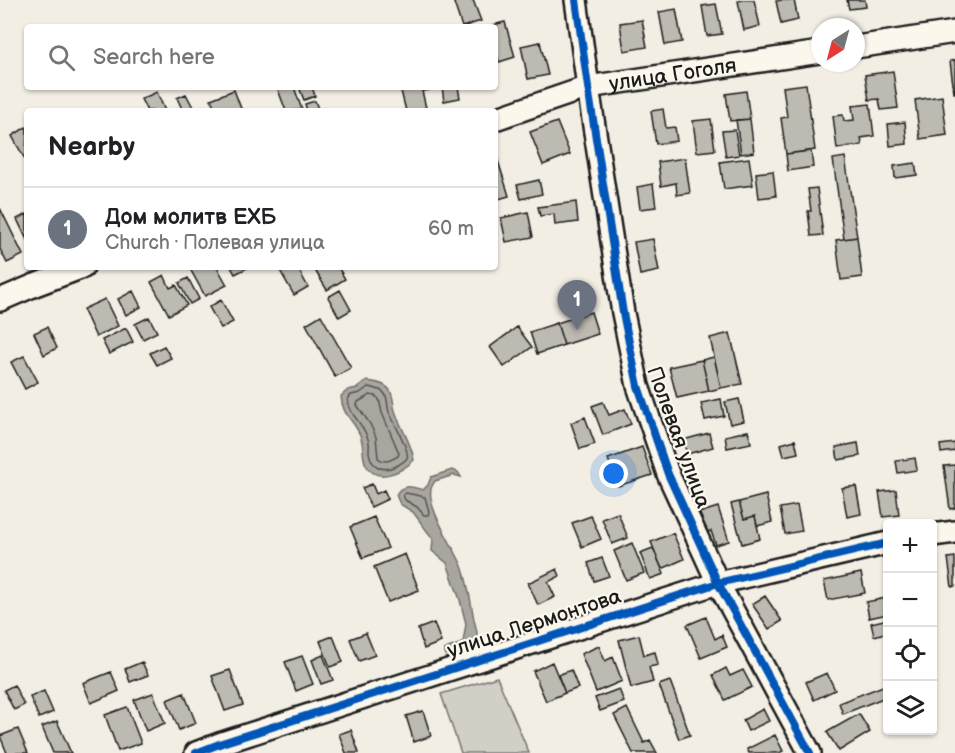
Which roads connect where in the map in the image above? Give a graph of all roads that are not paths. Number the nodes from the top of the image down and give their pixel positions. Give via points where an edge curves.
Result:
1 (576, 0) edge
2 (955, 32) edge
3 (865, 46) edge
4 (811, 53) edge
5 (588, 87) junction
6 (498, 118) edge
7 (75, 270) edge
8 (0, 300) edge
9 (955, 532) edge
10 (937, 534) edge
11 (883, 544) edge
12 (718, 583) junction
13 (195, 753) edge
14 (810, 753) edge

1 - 5 street, Полевая улица
2 - 3 street
4 - 5 street, улица Гоголя
5 - 6 street, улица Гоголя
5 - 12 street, Полевая улица via 638,386 668,474
7 - 8 street
9 - 10 street
11 - 12 street, улица Лермонтова
12 - 13 street, улица Лермонтова
12 - 14 street, Полевая улица

